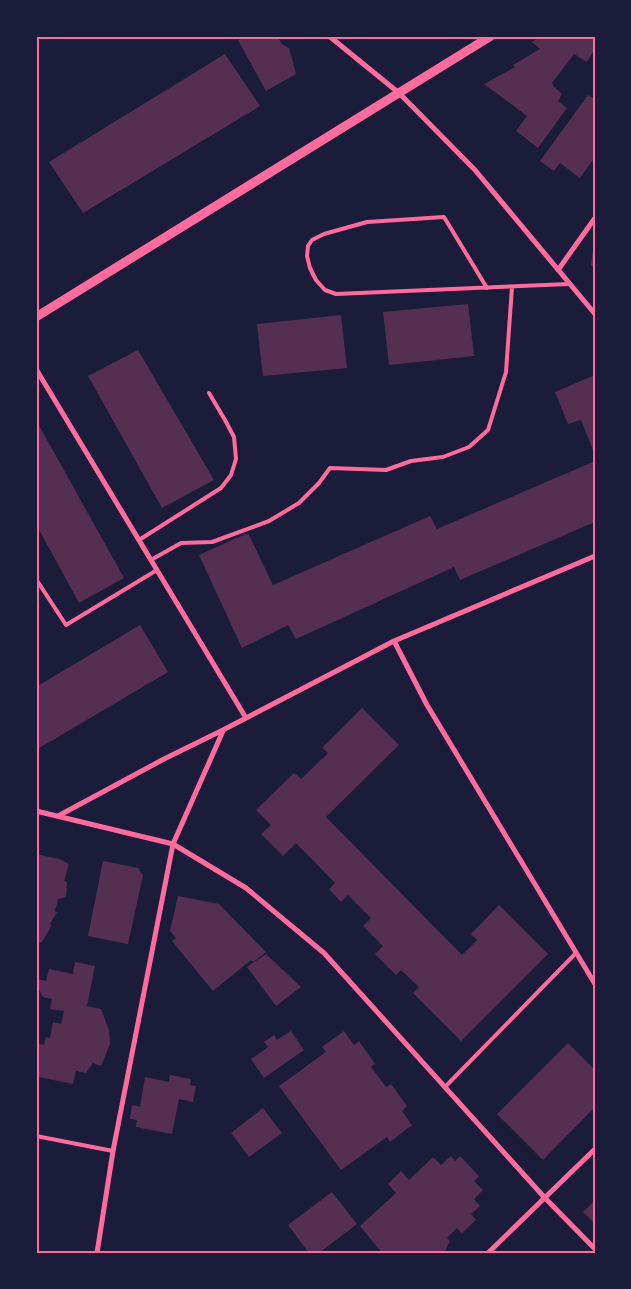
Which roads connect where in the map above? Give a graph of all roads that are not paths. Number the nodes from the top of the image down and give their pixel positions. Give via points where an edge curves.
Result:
1 (329, 36) edge
2 (491, 36) edge
3 (399, 93) junction
4 (595, 218) edge
5 (558, 270) junction
6 (569, 284) junction
7 (512, 287) junction
8 (487, 288) junction
9 (595, 314) edge
10 (36, 317) edge
11 (36, 369) edge
12 (209, 393) dead end
13 (139, 540) junction
14 (595, 556) edge
15 (151, 560) junction
16 (157, 570) junction
17 (36, 579) edge
18 (394, 640) junction
19 (246, 718) junction
20 (223, 730) junction
21 (36, 811) edge
22 (58, 816) junction
23 (172, 844) junction
24 (576, 953) junction
25 (595, 984) edge
26 (444, 1086) junction
27 (36, 1136) edge
28 (595, 1149) edge
29 (113, 1152) junction
30 (545, 1198) junction
31 (595, 1249) edge
32 (97, 1253) edge
33 (488, 1253) edge

1 - 3 street
2 - 3 street
3 - 5 street via 475,170
3 - 10 street
4 - 5 street
5 - 6 street
6 - 7 lane
6 - 9 street
7 - 8 lane
7 - 15 lane via 506,372 488,430 469,447 443,457 411,461 386,470 330,468 299,503 269,521 212,542 181,543
8 - 8 lane via 336,294 325,290 316,280 307,256 308,246 324,234 368,222 444,217
11 - 13 street
12 - 13 lane via 234,437 236,459 231,474 222,488
13 - 15 street
14 - 18 street
15 - 16 street
16 - 17 lane via 66,625
16 - 19 street
18 - 19 street
18 - 24 street via 427,705
19 - 20 street
20 - 22 street
20 - 23 street
21 - 22 street
22 - 23 street
23 - 26 street via 246,888 324,953
23 - 29 street
24 - 25 street
24 - 26 lane
26 - 30 street
27 - 29 lane
28 - 30 street
29 - 32 street
30 - 31 street
30 - 33 street

